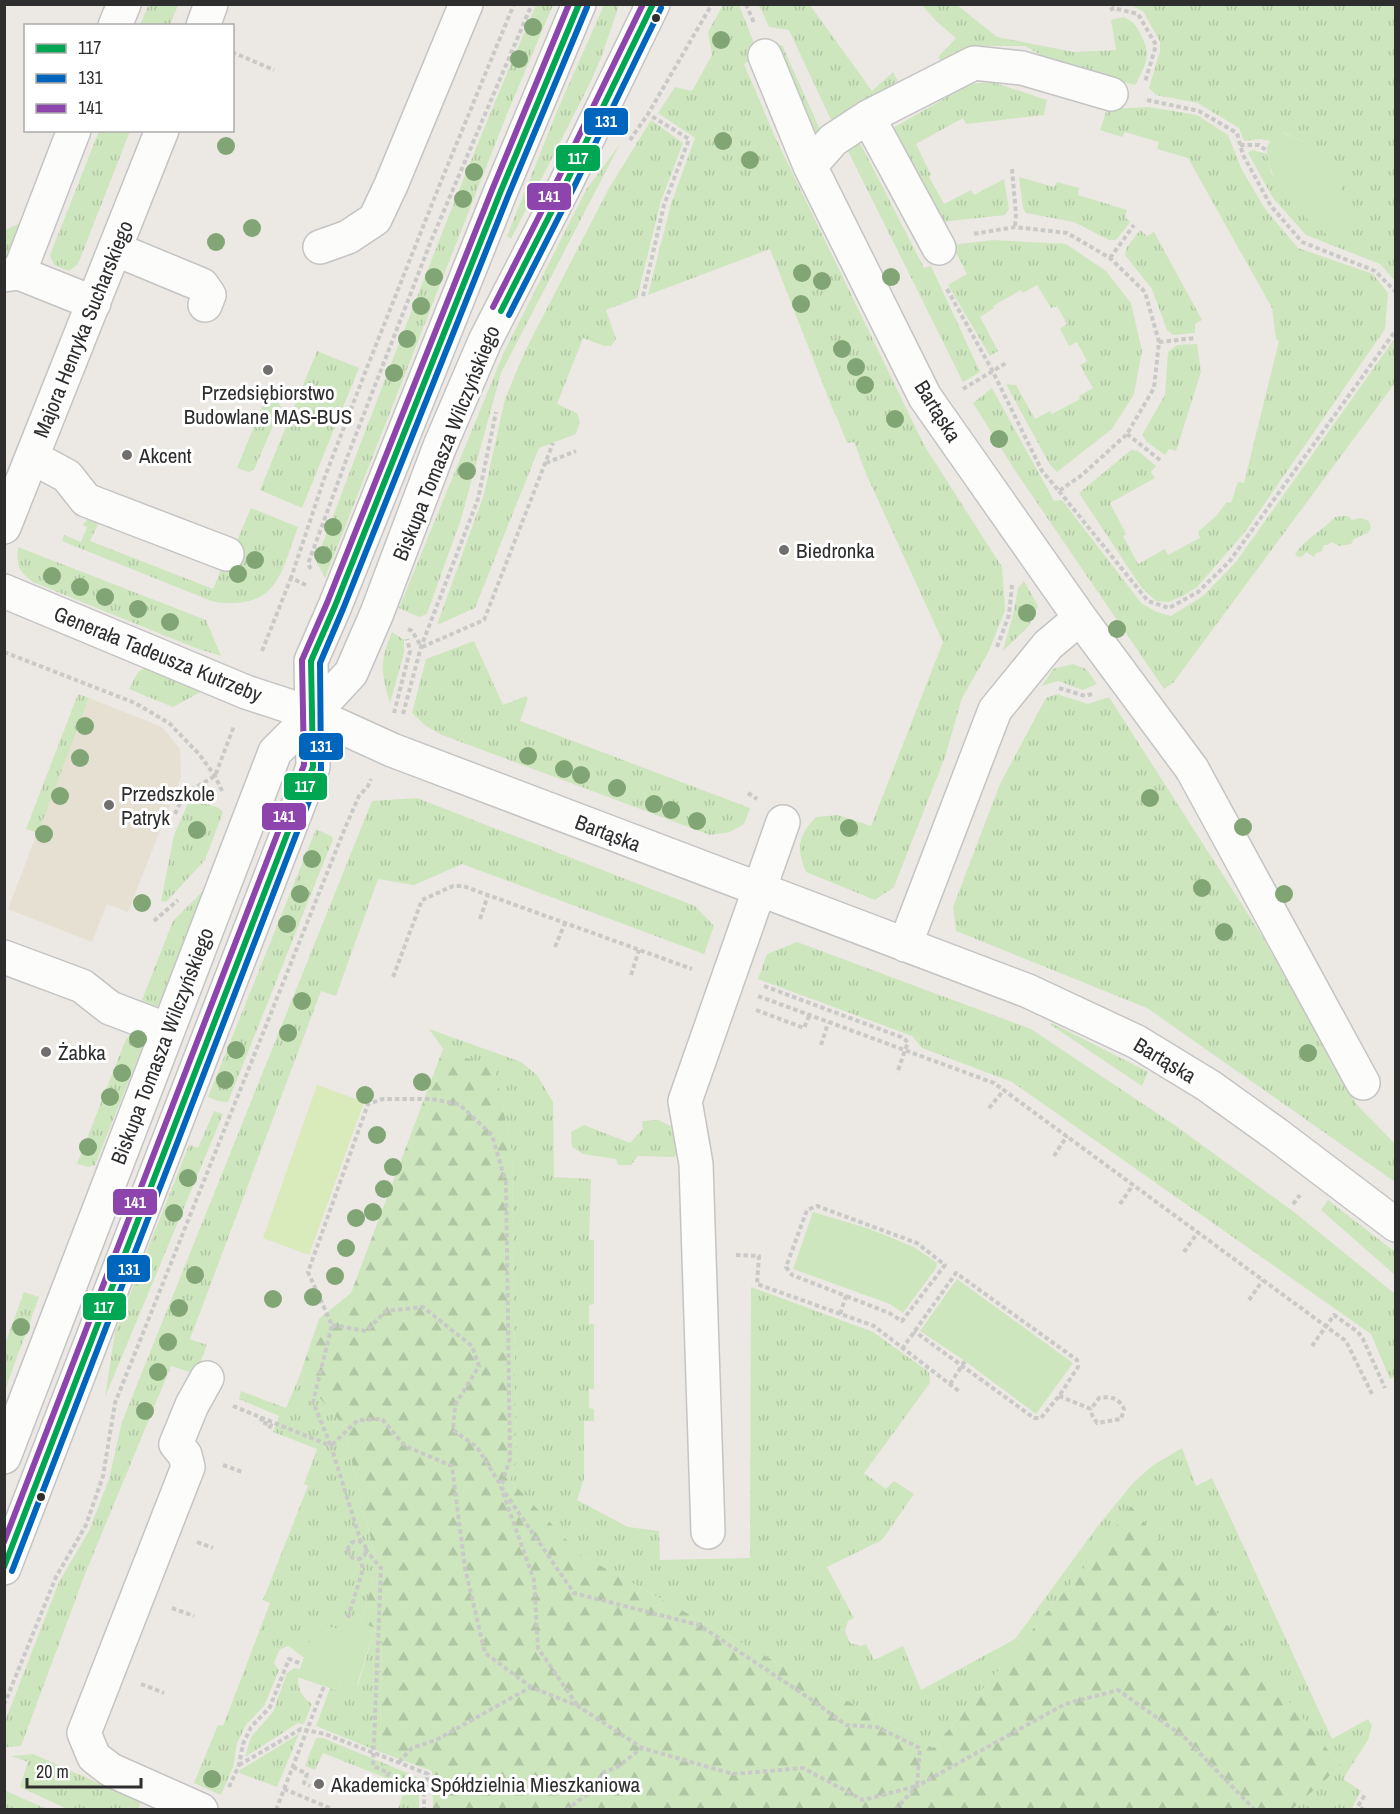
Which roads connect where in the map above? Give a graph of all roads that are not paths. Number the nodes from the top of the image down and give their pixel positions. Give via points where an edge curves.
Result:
1 (124, 4) edge
2 (211, 4) edge
3 (466, 4) edge
4 (579, 4) edge
5 (653, 4) edge
6 (116, 24) edge
7 (204, 24) edge
8 (765, 56) dead end
9 (1123, 95) road end
10 (868, 117) junction
11 (73, 132) edge
12 (161, 132) edge
13 (810, 166) junction
14 (937, 244) road end
15 (320, 247) dead end
16 (115, 249) junction
17 (12, 274) edge
18 (94, 303) junction
19 (205, 305) dead end
20 (32, 457) junction
21 (4, 527) edge
22 (226, 554) dead end
23 (4, 591) edge
24 (1080, 618) junction
25 (313, 714) junction
26 (783, 822) dead end
27 (758, 890) junction
28 (905, 945) junction
29 (4, 957) edge
30 (168, 1030) junction
31 (1363, 1083) dead end
32 (1395, 1226) edge
33 (207, 1378) dead end
34 (4, 1457) edge
35 (708, 1532) dead end
36 (4, 1568) edge
37 (201, 1809) edge

1 - 6 street
2 - 7 street
3 - 15 street via 375,219 348,237
4 - 25 street, Biskupa Tomasza Wilczyńskiego via 311,661
5 - 25 street, Biskupa Tomasza Wilczyńskiego via 485,341 351,673
8 - 13 street, Bartąska
9 - 10 street via 1022,68 974,63
10 - 13 street via 833,140
10 - 14 street
11 - 17 street
12 - 16 street, Majora Henryka Sucharskiego
13 - 24 street, Bartąska via 926,397
16 - 18 street, Majora Henryka Sucharskiego
16 - 19 street via 202,285 209,295
17 - 18 street
18 - 20 street, Majora Henryka Sucharskiego
20 - 21 street, Majora Henryka Sucharskiego
20 - 22 street via 67,476 86,500
23 - 25 street, Generała Tadeusza Kutrzeby via 246,692
24 - 28 street via 1048,645 995,710
24 - 31 street, Bartąska via 1192,769
25 - 27 street, Bartąska via 392,750
25 - 30 street, Biskupa Tomasza Wilczyńskiego via 275,752
25 - 36 street, Biskupa Tomasza Wilczyńskiego via 313,767
26 - 27 street
27 - 28 street, Bartąska
27 - 35 street via 685,1101 696,1164
28 - 32 street, Bartąska via 1028,991 1137,1042 1209,1086
29 - 30 street via 82,986 110,1008
30 - 34 street, Biskupa Tomasza Wilczyńskiego
33 - 37 street via 176,1444 188,1467 84,1733 94,1757 111,1770

